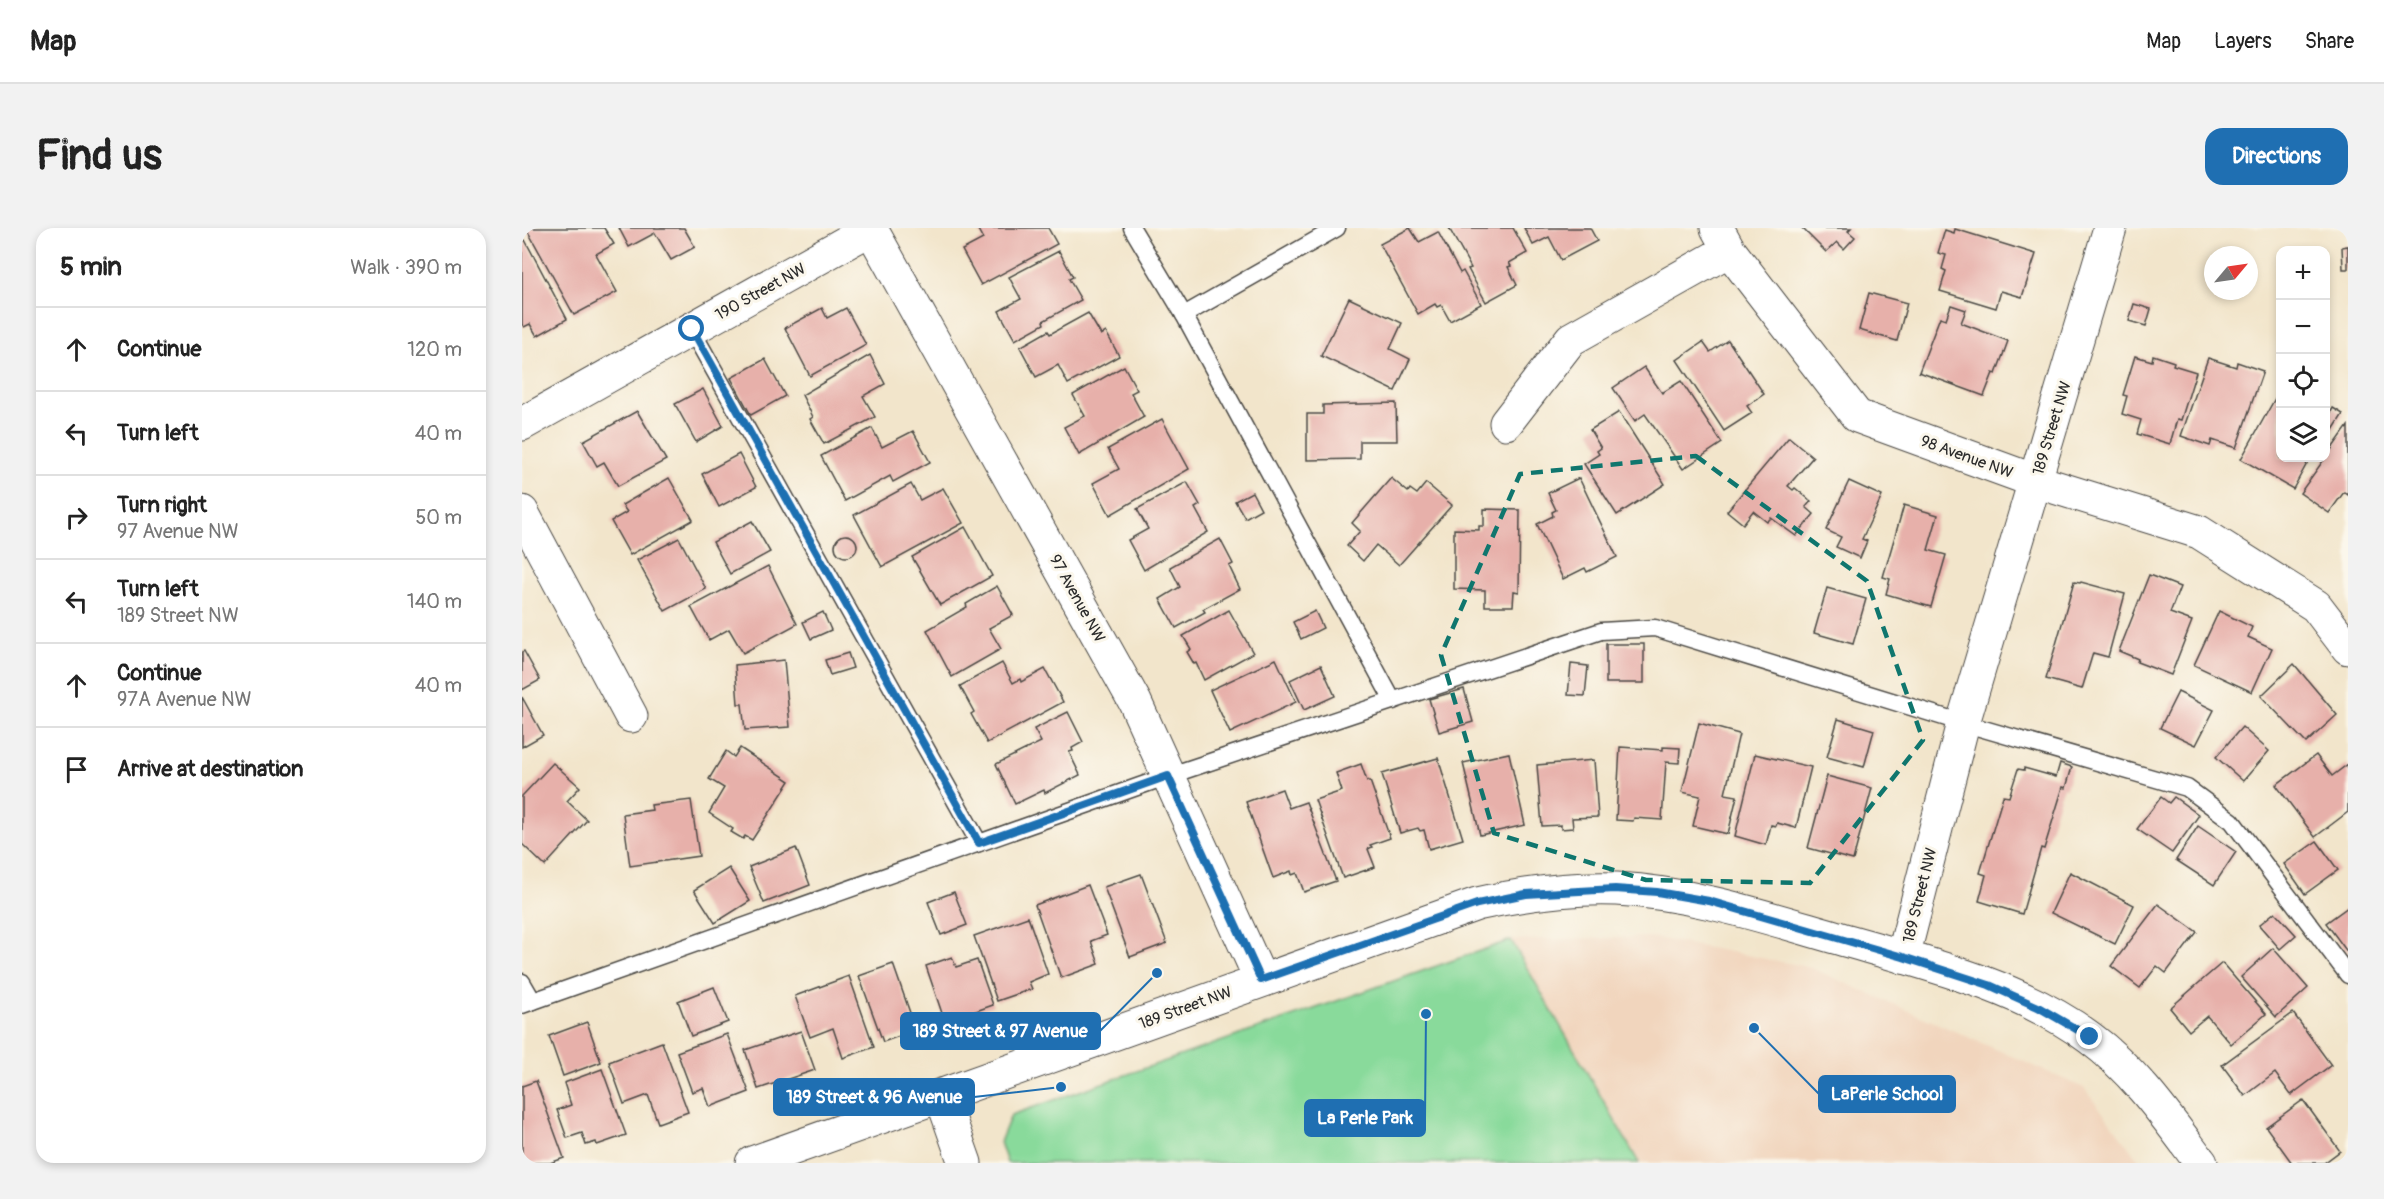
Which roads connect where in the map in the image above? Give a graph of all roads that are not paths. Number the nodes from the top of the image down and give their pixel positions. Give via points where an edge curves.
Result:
1 (872, 228) edge
2 (1132, 228) edge
3 (1337, 228) edge
4 (2110, 228) edge
5 (1723, 239) edge
6 (1184, 315) junction
7 (692, 329) junction
8 (1506, 423) dead end
9 (522, 424) edge
10 (2035, 481) junction
11 (522, 512) edge
12 (2348, 648) edge
13 (1393, 701) junction
14 (632, 717) dead end
15 (1963, 723) junction
16 (1168, 776) junction
17 (979, 843) junction
18 (1903, 957) junction
19 (2348, 975) edge
20 (1261, 980) junction
21 (522, 982) edge
22 (527, 1003) edge
23 (941, 1095) junction
24 (752, 1163) edge
25 (965, 1163) edge
26 (2201, 1163) edge

1 - 7 street, 190 Street NW
1 - 16 street, 97 Avenue NW via 1135,702
2 - 6 lane
3 - 6 lane
4 - 10 street, 189 Street NW
5 - 8 street, 98 Avenue NW via 1571,339
5 - 10 street, 98 Avenue NW via 1857,416
6 - 13 lane
7 - 9 street, 190 Street NW
7 - 17 lane
10 - 12 street, 98 Avenue NW via 2199,532 2316,606
10 - 15 street, 189 Street NW
11 - 14 street
13 - 15 lane via 1601,631 1655,628
13 - 16 lane
15 - 18 street, 189 Street NW
15 - 19 lane via 2187,788 2232,821
16 - 17 lane
16 - 20 street, 97 Avenue NW
17 - 22 lane
18 - 20 street, 189 Street NW via 1709,901 1657,892 1575,890 1477,904
18 - 26 street via 1989,985 2090,1037 2132,1076
20 - 23 street, 189 Street NW
21 - 22 lane
23 - 24 street, 189 Street NW
23 - 25 street

